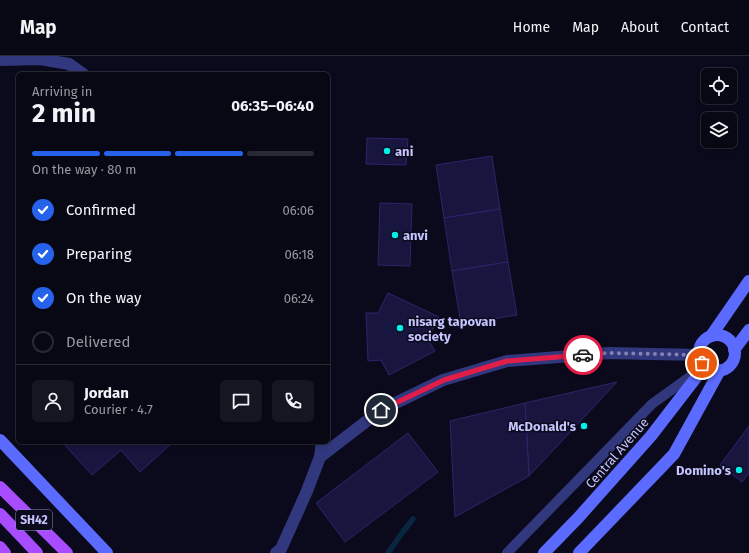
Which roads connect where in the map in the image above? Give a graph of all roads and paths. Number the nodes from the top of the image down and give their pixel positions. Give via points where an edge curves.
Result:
1 (42, 58) edge
2 (0, 60) edge
3 (81, 72) edge
4 (749, 281) edge
5 (749, 330) edge
6 (711, 336) junction
7 (734, 350) junction
8 (699, 355) junction
9 (705, 366) junction
10 (720, 370) junction
11 (0, 440) edge
12 (322, 444) edge
13 (320, 457) junction
14 (0, 487) edge
15 (0, 514) edge
16 (0, 547) edge
17 (5, 553) edge
18 (37, 553) edge
19 (67, 553) edge
20 (107, 553) edge
21 (276, 553) edge
22 (507, 553) edge
23 (544, 553) edge
24 (579, 553) edge

1 - 2 street
1 - 3 street via 69,64
4 - 6 main road
5 - 7 main road
6 - 7 main road via 723,336 728,339
6 - 8 main road via 702,343
7 - 10 main road via 730,365
8 - 9 main road
8 - 13 street via 609,353 507,361 444,380 381,410
9 - 10 main road
9 - 22 lane via 652,404
9 - 23 main road, Central Avenue via 652,436
10 - 24 main road via 674,454
11 - 20 main road
12 - 13 street
13 - 21 street via 281,548
14 - 19 main road, SH42
15 - 18 main road
16 - 17 main road

